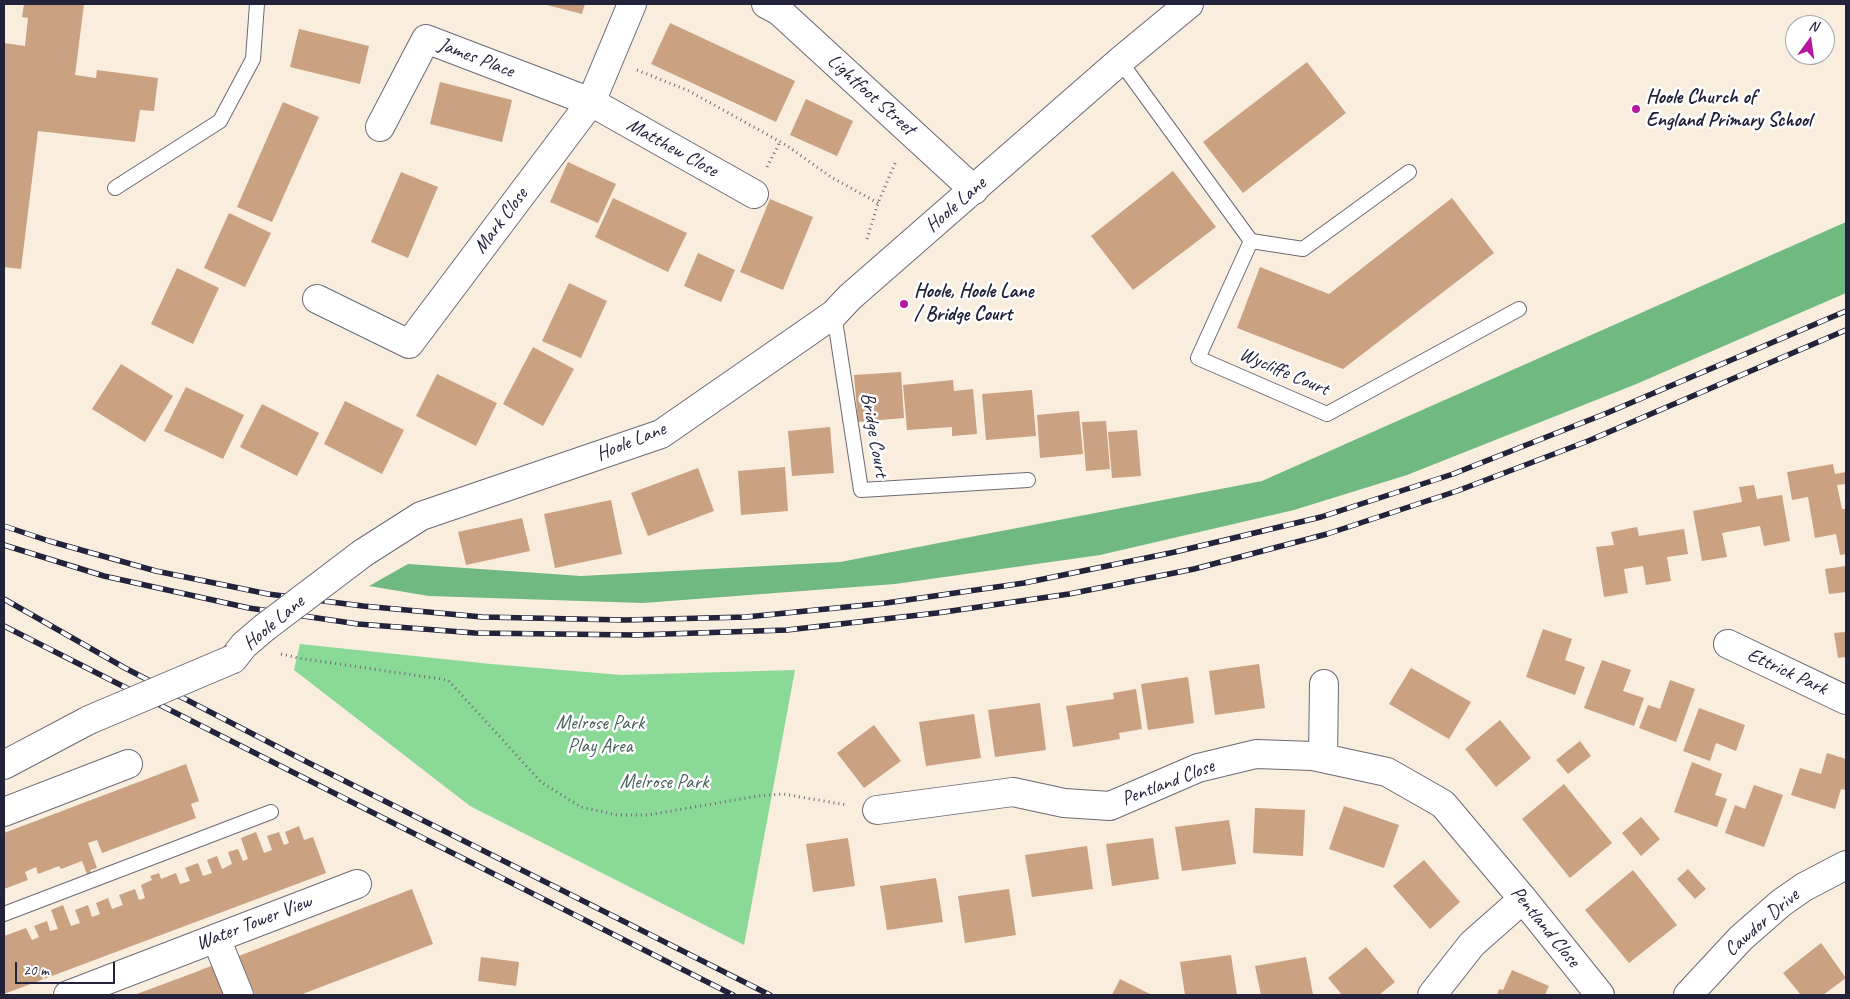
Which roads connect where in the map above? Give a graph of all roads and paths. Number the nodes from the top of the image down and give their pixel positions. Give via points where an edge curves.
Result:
1 (257, 4) edge
2 (632, 4) edge
3 (766, 4) edge
4 (1189, 4) edge
5 (609, 59) junction
6 (1120, 61) junction
7 (591, 102) junction
8 (380, 127) dead end
9 (910, 131) junction
10 (1409, 172) dead end
11 (115, 188) dead end
12 (974, 190) junction
13 (754, 194) dead end
14 (878, 203) junction
15 (867, 240) dead end
16 (1251, 241) junction
17 (317, 299) dead end
18 (1519, 309) dead end
19 (834, 314) junction
20 (1028, 480) dead end
21 (247, 644) junction
22 (1728, 644) dead end
23 (1324, 684) dead end
24 (1846, 700) edge
25 (1323, 758) junction
26 (128, 764) dead end
27 (4, 765) edge
28 (877, 810) joint
29 (4, 812) edge
30 (271, 812) dead end
31 (1846, 865) edge
32 (357, 884) dead end
33 (1523, 899) junction
34 (4, 914) edge
35 (216, 938) junction
36 (68, 995) edge
37 (239, 995) edge
38 (1432, 995) edge
39 (1600, 995) edge
40 (1688, 995) edge

1 - 11 lane via 253,59 220,120
2 - 5 street, Mark Close
3 - 9 street, Lightfoot Street via 778,11
4 - 6 street, Hoole Lane
5 - 7 street, Mark Close
5 - 14 path via 689,91 786,145 831,177
6 - 12 street, Hoole Lane
6 - 16 lane
7 - 8 street, James Place via 426,39
7 - 13 street, Matthew Close
7 - 17 street, Mark Close via 409,344
9 - 12 street, Lightfoot Street
9 - 14 path
10 - 16 lane via 1303,249
12 - 19 street, Hoole Lane
14 - 15 path
16 - 18 lane, Wycliffe Court via 1198,358 1327,414
19 - 20 lane, Bridge Court via 861,490
19 - 21 street, Hoole Lane, bridge via 661,434 421,516 363,553
21 - 27 street, Hoole Lane, bridge
21 - 28 path via 298,658 448,680 541,782 582,807 617,815 648,815 783,794
22 - 24 street, Ettrick Park
23 - 25 street
25 - 28 street, Pentland Close via 1256,754 1198,768 1110,806 1064,803 1013,792
25 - 33 street, Pentland Close via 1387,772 1443,804
26 - 29 street
30 - 34 lane
31 - 40 street, Cawdor Drive via 1781,903 1741,938
32 - 35 street, Water Tower View
33 - 38 street via 1472,944
33 - 39 street, Pentland Close
35 - 36 street, Water Tower View
35 - 37 street

